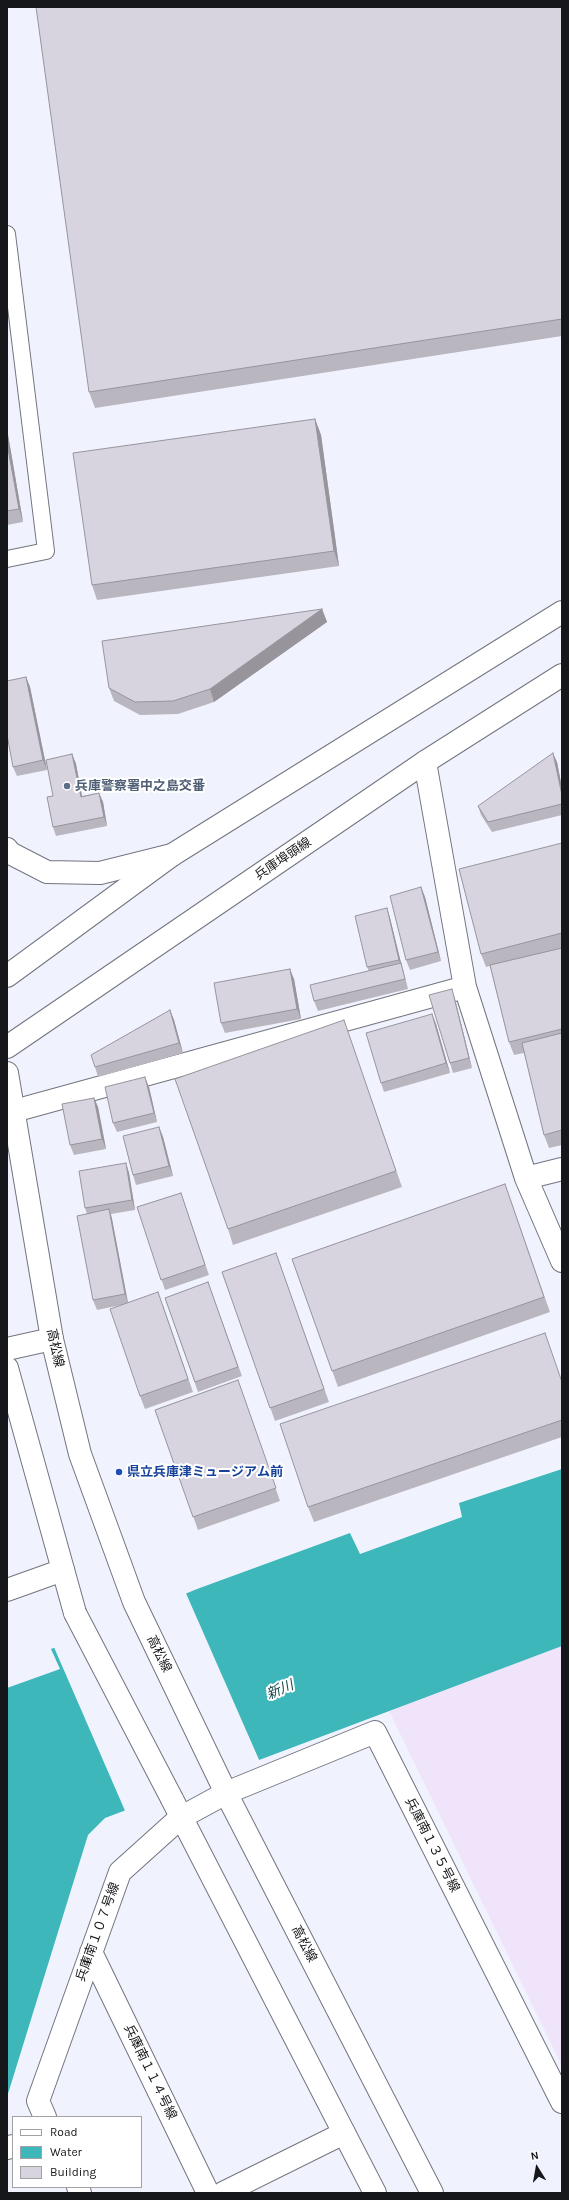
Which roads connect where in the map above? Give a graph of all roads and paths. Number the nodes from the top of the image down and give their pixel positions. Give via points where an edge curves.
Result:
1 (7, 234) edge
2 (7, 558) edge
3 (561, 613) edge
4 (562, 675) edge
5 (425, 762) junction
6 (7, 850) edge
7 (172, 855) junction
8 (7, 976) edge
9 (465, 987) junction
10 (7, 1047) edge
11 (7, 1073) edge
12 (14, 1111) junction
13 (562, 1169) edge
14 (526, 1178) junction
15 (562, 1261) edge
16 (52, 1339) junction
17 (7, 1349) edge
18 (7, 1368) edge
19 (63, 1570) junction
20 (7, 1590) edge
21 (223, 1786) junction
22 (176, 1809) junction
23 (91, 1952) junction
24 (562, 2102) edge
25 (45, 2116) edge
26 (344, 2133) junction
27 (208, 2193) edge
28 (223, 2193) edge
29 (375, 2193) edge
30 (432, 2193) edge

1 - 2 lane via 46,551
3 - 7 main road
4 - 5 main road, 兵庫埠頭線
5 - 9 main road
5 - 10 main road, 兵庫埠頭線
6 - 7 main road via 47,872 100,873
7 - 8 main road
9 - 12 main road
9 - 14 main road
11 - 12 main road, 高松線
12 - 16 main road, 高松線
13 - 14 main road
14 - 15 main road
16 - 17 main road
16 - 21 main road, 高松線 via 80,1454 134,1602
18 - 19 main road
19 - 20 main road
19 - 22 main road, bridge via 75,1613
21 - 22 main road, 兵庫南１０７号線
21 - 24 main road, 兵庫南１３５号線 via 375,1732
21 - 30 main road, 高松線
22 - 23 main road, 兵庫南１０７号線 via 120,1872
22 - 26 main road
23 - 25 main road, 兵庫南１０７号線 via 38,2102
23 - 27 main road, 兵庫南１１４号線
26 - 28 main road
26 - 29 main road

